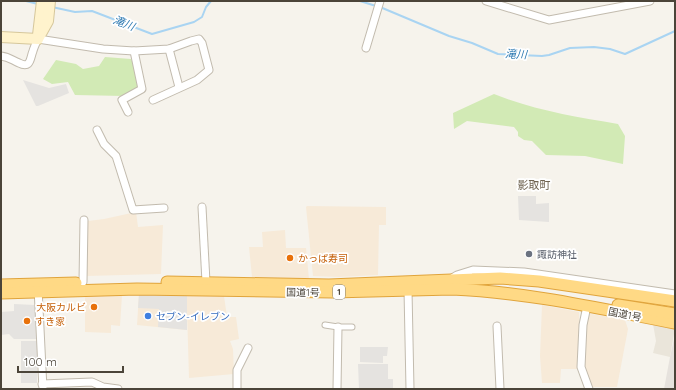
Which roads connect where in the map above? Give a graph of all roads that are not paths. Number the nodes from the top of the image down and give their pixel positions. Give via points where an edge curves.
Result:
1 (42, 1) edge
2 (50, 1) edge
3 (486, 1) edge
4 (650, 1) edge
5 (379, 4) edge
6 (1, 37) edge
7 (38, 39) junction
8 (366, 48) dead end
9 (169, 50) junction
10 (134, 51) junction
11 (1, 56) edge
12 (179, 87) junction
13 (153, 100) dead end
14 (128, 112) dead end
15 (98, 130) dead end
16 (202, 207) dead end
17 (164, 208) dead end
18 (84, 220) dead end
19 (450, 279) junction
20 (83, 282) junction
21 (206, 282) junction
22 (1, 285) edge
23 (38, 288) junction
24 (408, 290) junction
25 (1, 293) edge
26 (675, 294) edge
27 (675, 302) edge
28 (587, 306) junction
29 (675, 314) edge
30 (675, 323) edge
31 (325, 325) dead end
32 (498, 326) dead end
33 (338, 327) junction
34 (352, 327) dead end
35 (248, 348) dead end
36 (43, 386) edge
37 (118, 389) edge
38 (237, 389) edge
39 (337, 389) edge
40 (410, 389) edge
41 (500, 389) edge
42 (589, 389) edge

1 - 7 main road
2 - 7 main road via 48,21
3 - 4 street via 549,20
5 - 8 street
6 - 7 main road
7 - 10 street
7 - 11 street via 30,62 26,64 19,64 13,59
9 - 10 street
9 - 12 street
9 - 12 street via 191,40 199,39 202,43 209,70 197,80
10 - 14 street via 142,89 122,100
12 - 13 street
15 - 17 street via 104,144 116,156 133,210
16 - 21 street
18 - 20 street
19 - 21 highway, 国道1号 / 1 via 329,285
19 - 26 street via 473,270 524,272
19 - 27 highway, 国道1号 / 1 via 500,278 539,281
19 - 29 highway, 1 via 500,284
20 - 21 highway, 国道1号 / 1
20 - 23 highway, 国道1号 / 1
22 - 23 highway, 国道1号 / 1
23 - 24 highway, 国道1号 / 1 via 313,292
23 - 25 highway, 国道1号 / 1
23 - 36 street
24 - 28 highway, 国道1号 / 1 via 481,290
24 - 40 street
28 - 30 highway, 国道1号 / 1
28 - 42 street via 583,325 581,367
31 - 33 street
32 - 41 street
33 - 34 street
33 - 39 street
35 - 38 street via 237,370
36 - 37 street via 92,382

